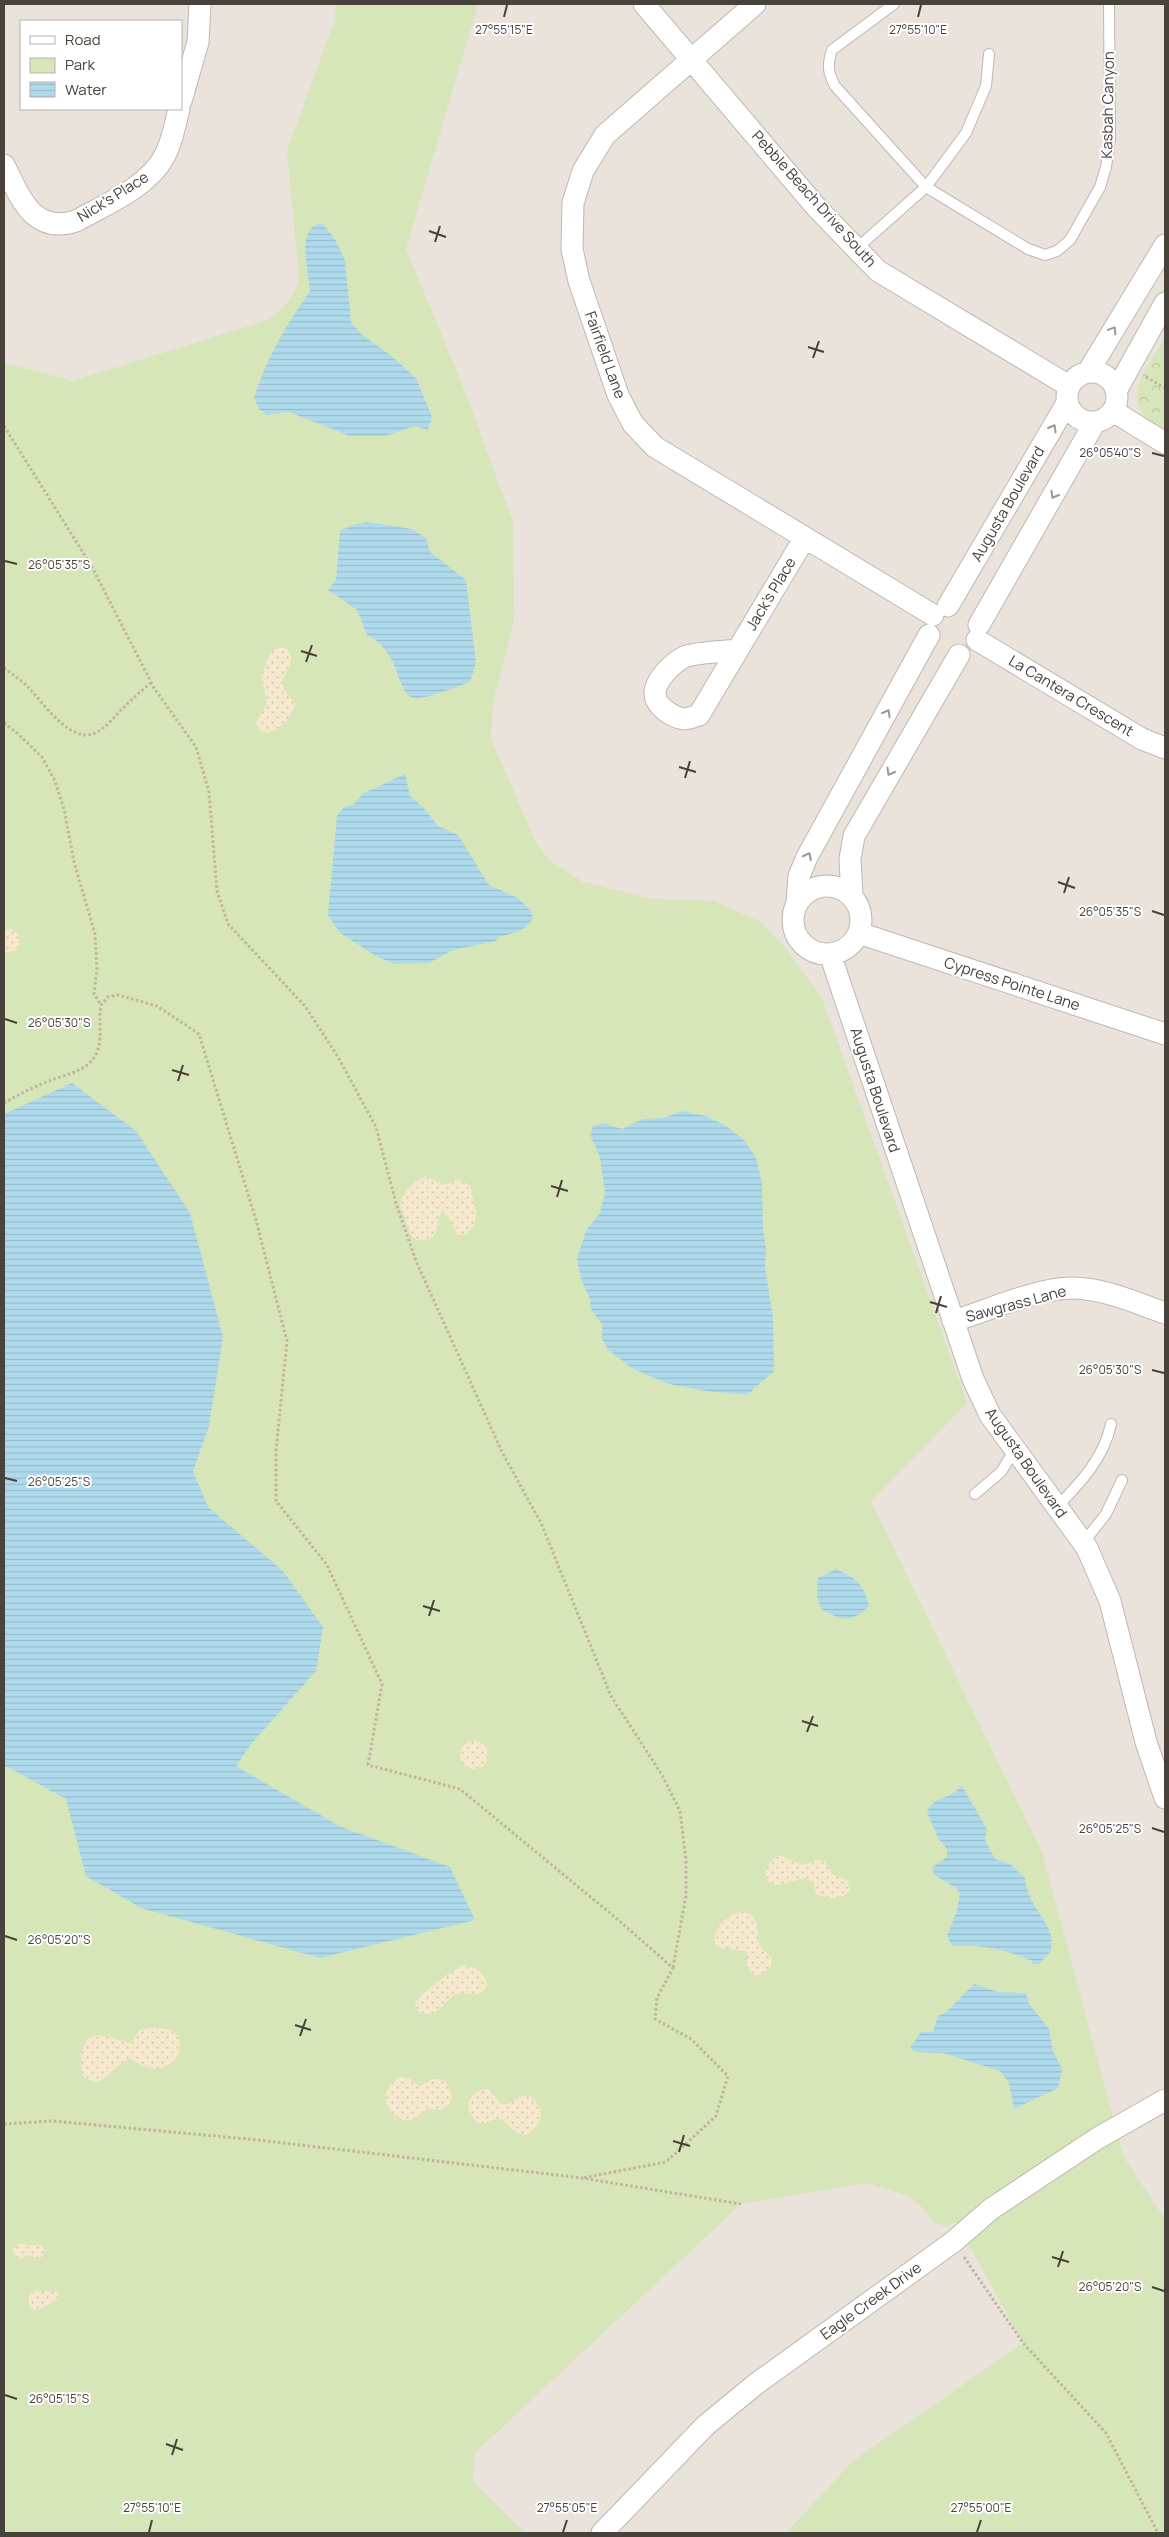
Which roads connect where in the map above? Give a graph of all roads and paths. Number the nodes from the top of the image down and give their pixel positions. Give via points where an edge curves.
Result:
1 (200, 4) edge
2 (644, 4) edge
3 (755, 4) edge
4 (894, 4) edge
5 (1109, 4) edge
6 (989, 54) dead end
7 (692, 59) junction
8 (182, 98) edge
9 (179, 110) edge
10 (4, 165) edge
11 (926, 187) junction
12 (1165, 245) edge
13 (856, 249) junction
14 (1165, 303) edge
15 (1088, 372) junction
16 (1068, 395) junction
17 (1108, 408) junction
18 (4, 426) edge
19 (1165, 443) edge
20 (804, 539) junction
21 (937, 619) junction
22 (978, 633) junction
23 (738, 650) dead end
24 (959, 655) junction
25 (4, 668) edge
26 (151, 683) junction
27 (4, 723) edge
28 (1165, 748) edge
29 (852, 896) junction
30 (797, 902) junction
31 (859, 933) junction
32 (830, 954) junction
33 (101, 1005) junction
34 (1165, 1034) edge
35 (4, 1103) edge
36 (1165, 1312) edge
37 (953, 1321) junction
38 (1111, 1424) dead end
39 (1015, 1449) junction
40 (1122, 1480) dead end
41 (975, 1494) dead end
42 (1057, 1507) junction
43 (1083, 1543) junction
44 (1156, 1739) edge
45 (1165, 1798) edge
46 (673, 1968) junction
47 (1165, 2100) edge
48 (4, 2124) edge
49 (582, 2178) junction
50 (741, 2204) dead end
51 (953, 2242) junction
52 (602, 2533) edge
53 (1158, 2533) edge

1 - 8 street via 198,42
2 - 7 street, Pebble Beach Drive South
3 - 7 street, Fairfield Lane
4 - 11 lane, Kasbah Canyon via 832,50 828,73 835,86
5 - 11 lane, Kasbah Canyon via 1110,139 1106,167 1100,187 1070,240 1058,251 1045,255 1028,249
6 - 11 lane via 986,86 966,133
7 - 13 street, Pebble Beach Drive South
7 - 20 street, Fairfield Lane via 615,124 590,156 574,203 571,234 574,262 618,395 643,435 655,447
9 - 10 street, Nick’s Place via 169,147 149,177 76,221 50,224 34,215 22,201
11 - 13 lane
15 -> 12 street
13 - 16 street, Pebble Beach Drive South via 878,271
14 - 17 street
15 - 16 street via 1076,377
15 - 17 street via 1109,378
16 - 17 street via 1074,416 1088,422
21 -> 16 street, Augusta Boulevard
17 - 19 street
17 -> 22 street
18 - 26 path via 92,567
20 - 21 street, Fairfield Lane
20 - 23 street, Jack’s Place
21 - 22 street via 956,605 971,611
21 - 24 street via 937,648 944,653
30 -> 21 street, Augusta Boulevard via 799,876 807,857
22 - 24 street via 966,652
22 - 28 street, La Cantera Crescent via 1142,739
24 -> 29 street via 854,836 850,859
25 - 26 path via 28,687 60,722 78,734 95,734
26 - 46 path via 196,747 209,792 217,890 228,924 305,1006 338,1057 376,1127 396,1203 420,1270 502,1452 541,1523 611,1696 662,1775 680,1811 686,1860 686,1896
27 - 33 path via 42,758 55,781 95,934 97,968 94,994
29 - 30 street via 842,888 830,885 817,887
29 - 31 street via 861,913
30 - 32 street via 793,923 798,938 819,954
31 - 32 street via 848,948
31 - 34 street, Cypress Pointe Lane
32 - 37 street, Augusta Boulevard
33 - 35 path via 101,1034 91,1062 73,1074 49,1080
33 - 46 path via 108,997 118,995 157,1006 199,1034 256,1220 287,1341 276,1451 276,1501 326,1565 382,1684 368,1766 460,1789
36 - 37 street, Sawgrass Lane via 1118,1297 1073,1288 1054,1290
37 - 39 street, Augusta Boulevard via 973,1379 990,1415
38 - 42 lane via 1108,1438 1091,1468
39 - 41 lane via 1001,1472
39 - 42 street, Augusta Boulevard
40 - 43 lane via 1106,1514
42 - 43 street, Augusta Boulevard
43 - 44 street, Augusta Boulevard via 1110,1602
44 - 45 street, Augusta Boulevard
46 - 49 path via 657,1998 655,2019 691,2039 728,2076 716,2116 666,2162
47 - 51 street, Eagle Creek Drive via 1098,2138 991,2209
48 - 49 path via 53,2121 258,2140
49 - 50 path
51 - 52 street, Eagle Creek Drive via 729,2405
51 - 53 path via 1023,2344 1106,2433

